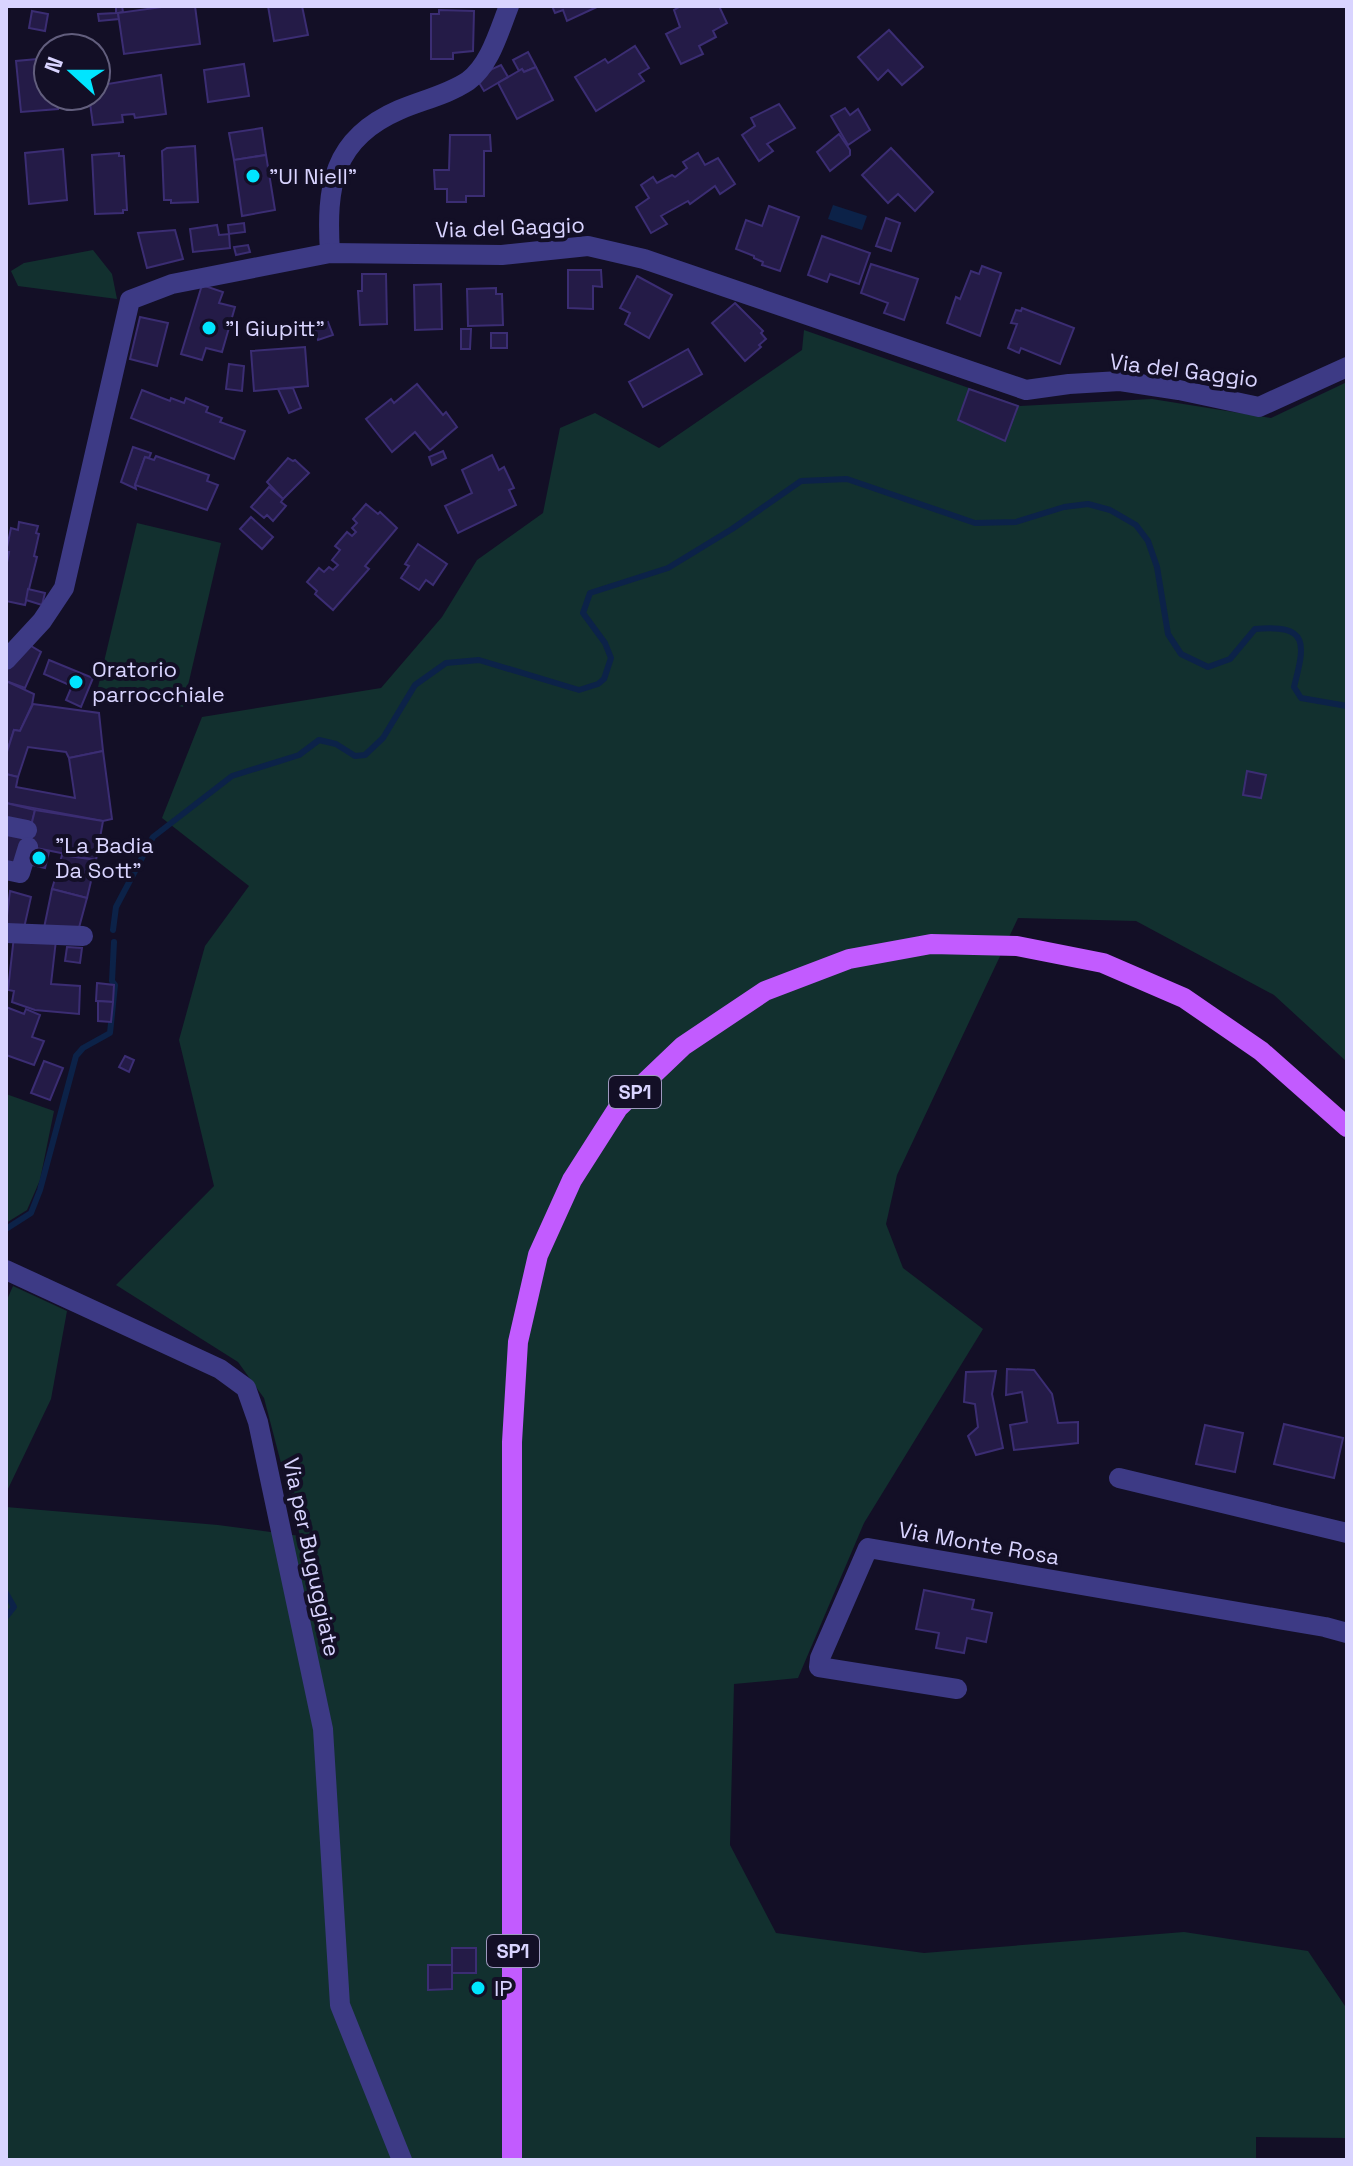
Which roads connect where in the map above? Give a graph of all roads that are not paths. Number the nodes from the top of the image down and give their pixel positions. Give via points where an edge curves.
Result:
1 (509, 6) edge
2 (330, 253) junction
3 (1347, 367) edge
4 (6, 660) edge
5 (21, 834) edge
6 (6, 870) edge
7 (6, 933) edge
8 (83, 936) dead end
9 (1347, 1127) edge
10 (6, 1270) edge
11 (1119, 1478) dead end
12 (1347, 1533) edge
13 (1347, 1633) edge
14 (957, 1689) dead end
15 (402, 2160) edge
16 (512, 2160) edge

1 - 2 street via 486,59 469,80 398,110 354,139 332,189
2 - 3 street, Via del Gaggio via 502,255 588,246 644,259 1026,390 1120,381 1259,407
2 - 4 street, Via del Gaggio via 172,284 130,300 64,588
5 - 6 street via 20,873
7 - 8 street
9 - 16 main road, SP1 via 1261,1051 1184,998 1103,963 1003,945 931,944 849,959 765,991 683,1046 618,1108 572,1180 538,1255 518,1342 512,1442
10 - 15 street, Via per Buguggiate via 220,1369 246,1388 273,1485 323,1729 340,2005
11 - 12 street
13 - 14 street, Via Monte Rosa via 868,1548 819,1667

